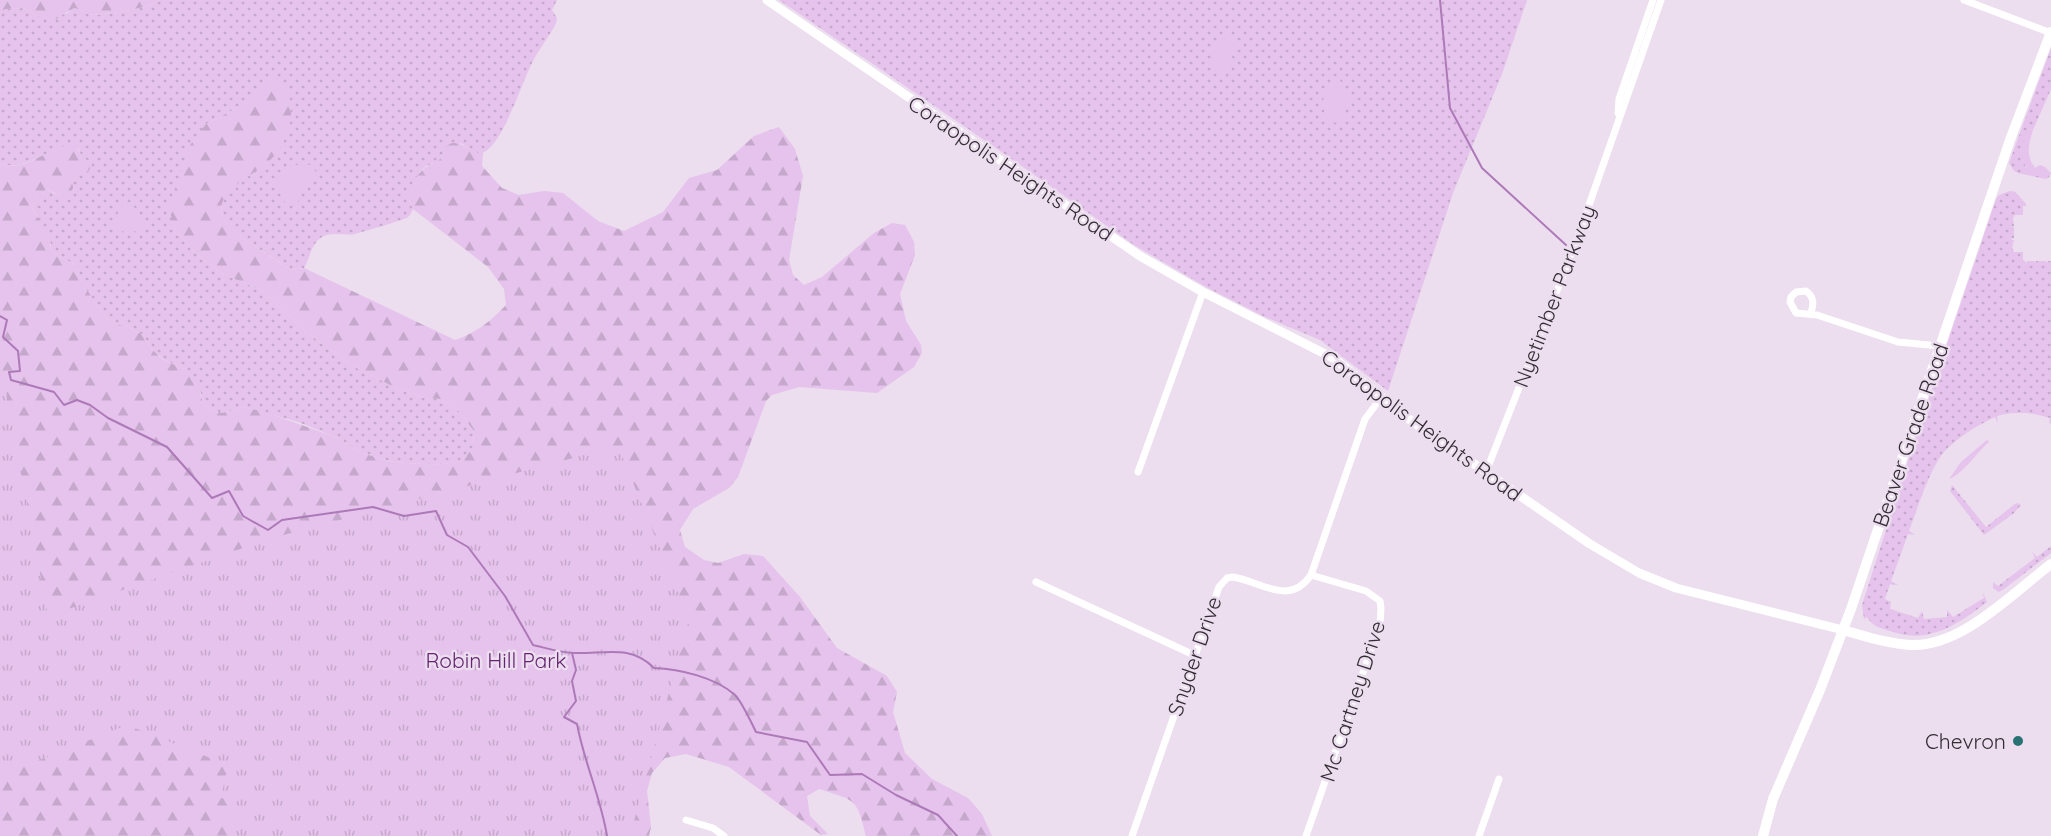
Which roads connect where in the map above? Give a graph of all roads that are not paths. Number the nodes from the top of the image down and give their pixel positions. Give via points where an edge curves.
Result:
1 (767, 0) edge
2 (1653, 0) edge
3 (1661, 0) edge
4 (1964, 0) edge
5 (2051, 33) edge
6 (1617, 119) junction
7 (1203, 292) junction
8 (1811, 313) dead end
9 (1940, 346) junction
10 (1381, 398) junction
11 (1138, 472) dead end
12 (1486, 472) junction
13 (2051, 564) edge
14 (1311, 575) junction
15 (1036, 582) dead end
16 (1843, 630) junction
17 (1194, 655) junction
18 (1499, 778) dead end
19 (686, 820) dead end
20 (724, 836) edge
21 (1132, 836) edge
22 (1306, 836) edge
23 (1479, 836) edge
24 (1763, 836) edge

1 - 7 street, Coraopolis Heights Road via 1095,226
2 - 6 street, Nyetimber Parkway via 1619,99
3 - 6 street, Nyetimber Parkway via 1627,102
4 - 5 street
5 - 9 main road, Beaver Grade Road
6 - 12 street, Nyetimber Parkway via 1576,242
7 - 10 street, Coraopolis Heights Road via 1335,359
7 - 11 street
8 - 9 street via 1898,342
9 - 16 main road, Beaver Grade Road
10 - 12 street, Coraopolis Heights Road
10 - 14 street via 1361,430
12 - 16 street, Coraopolis Heights Road via 1590,544 1648,578
13 - 16 main road, Coraopolis Heights Road via 1946,640 1909,645
14 - 17 street, Snyder Drive via 1300,587 1288,592 1227,578 1215,594
14 - 22 street, Mc Cartney Drive via 1366,591 1380,601 1381,608 1380,624
15 - 17 street
16 - 24 main road, Beaver Grade Road via 1773,799
17 - 21 street, Snyder Drive
18 - 23 street
19 - 20 street via 713,828

